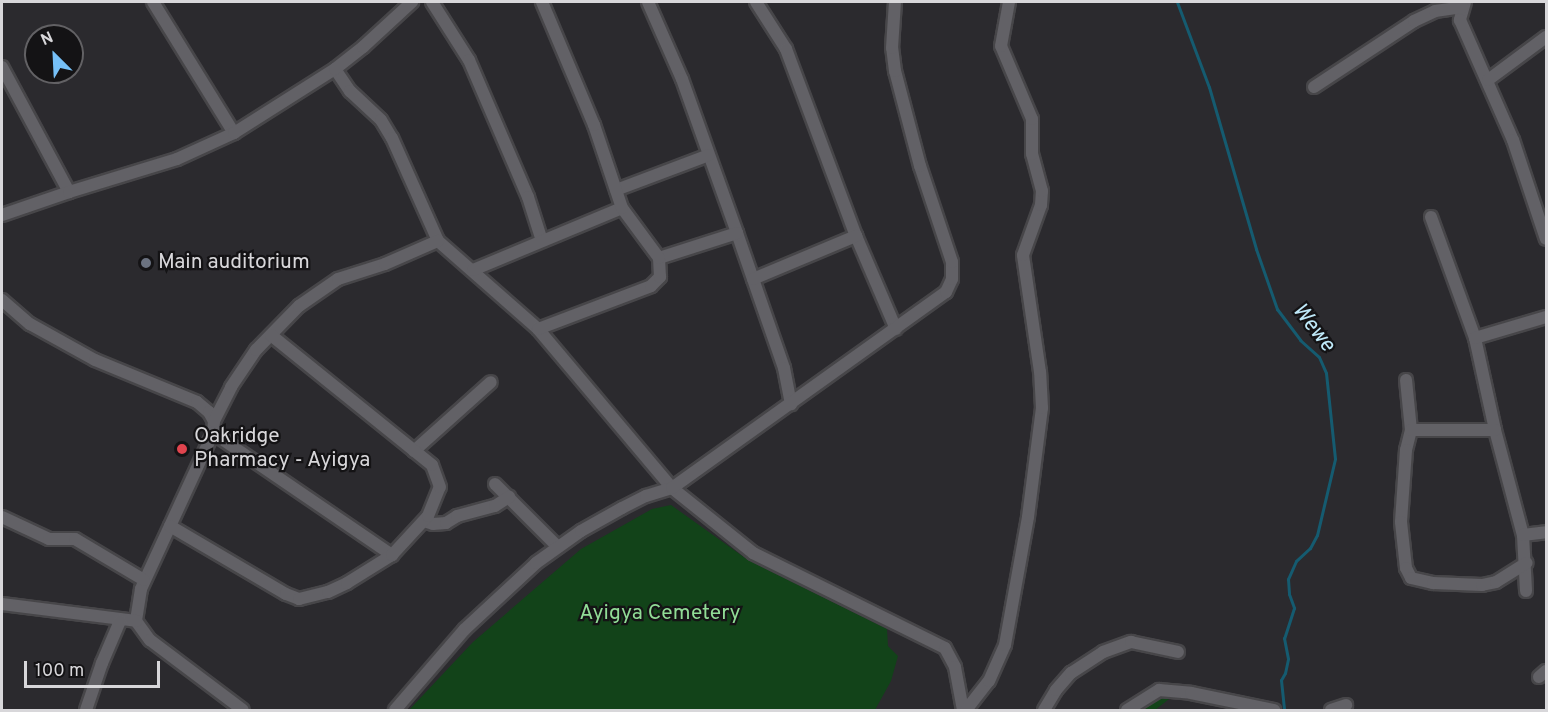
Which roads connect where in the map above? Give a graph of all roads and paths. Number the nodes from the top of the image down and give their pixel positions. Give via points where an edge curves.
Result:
1 (153, 2) edge
2 (412, 2) edge
3 (432, 2) edge
4 (542, 2) edge
5 (648, 2) edge
6 (756, 2) edge
7 (895, 2) edge
8 (1009, 2) edge
9 (1464, 4) edge
10 (1546, 37) edge
11 (2, 67) edge
12 (335, 69) junction
13 (1488, 80) junction
14 (1314, 87) dead end
15 (234, 133) junction
16 (709, 155) junction
17 (616, 190) junction
18 (69, 192) junction
19 (622, 208) junction
20 (2, 215) edge
21 (1431, 217) dead end
22 (737, 233) junction
23 (855, 236) junction
24 (1546, 239) edge
25 (438, 241) junction
26 (542, 241) junction
27 (659, 258) junction
28 (473, 270) junction
29 (753, 279) junction
30 (2, 300) edge
31 (1546, 317) edge
32 (538, 329) junction
33 (896, 329) junction
34 (271, 335) junction
35 (1475, 338) junction
36 (1406, 380) dead end
37 (491, 382) dead end
38 (791, 404) junction
39 (214, 427) junction
40 (1411, 430) junction
41 (1495, 430) junction
42 (414, 451) junction
43 (495, 484) dead end
44 (672, 488) junction
45 (509, 497) junction
46 (2, 517) edge
47 (424, 521) junction
48 (170, 526) junction
49 (1546, 532) edge
50 (1523, 535) junction
51 (558, 547) junction
52 (393, 555) junction
53 (1526, 563) junction
54 (144, 580) junction
55 (1526, 591) dead end
56 (2, 604) edge
57 (120, 621) junction
58 (136, 621) junction
59 (1178, 652) dead end
60 (1346, 705) dead end
61 (86, 711) edge
62 (243, 711) edge
63 (395, 711) edge
64 (965, 711) edge
65 (1044, 711) edge
66 (1127, 711) edge
67 (1274, 711) edge
68 (1331, 711) edge

1 - 15 street
2 - 12 street
3 - 26 street via 469,60 517,169
4 - 17 street via 594,125
5 - 16 street via 682,79
6 - 23 street via 786,48
7 - 33 street via 895,71 920,166 952,262 952,279 946,292
8 - 64 street via 1001,46 1032,119 1032,154 1042,191 1041,205 1023,255 1042,408 1005,645 989,681
9 - 13 street via 1460,20
9 - 14 street via 1414,21
10 - 13 street
11 - 18 street
12 - 15 street
12 - 25 street via 392,138
13 - 24 street via 1529,182
15 - 18 street via 177,159
16 - 17 street
16 - 22 street
17 - 19 street
18 - 20 street
19 - 26 street
19 - 27 street
21 - 35 street
22 - 27 street
22 - 29 street
23 - 29 street
23 - 33 street
25 - 28 street
25 - 34 street via 338,279 299,306
26 - 28 street
27 - 32 street via 657,283
28 - 32 street
29 - 38 street via 784,368
30 - 39 street via 30,324 96,360 197,402 208,412
31 - 35 street
32 - 44 street
33 - 38 street
34 - 39 street via 231,387
34 - 42 street
35 - 41 street
36 - 40 street
37 - 42 street
38 - 44 street
39 - 48 street
39 - 52 street
40 - 41 street
40 - 53 street via 1401,522 1406,568 1411,578 1482,585 1496,582
41 - 50 street
42 - 47 street via 432,465 440,487
43 - 45 street
44 - 51 street via 630,504
44 - 64 street via 753,553 945,648 955,667
45 - 47 street via 446,523
45 - 51 street
46 - 54 street via 49,539 75,539
47 - 52 street
48 - 52 street via 299,599 348,583
48 - 54 street
49 - 50 street
50 - 53 street
51 - 63 street via 464,630
53 - 55 street
54 - 58 street via 137,598
56 - 57 street
57 - 58 street
57 - 61 street
58 - 62 street via 150,640
59 - 65 street via 1131,642 1102,652 1071,673
60 - 68 street
66 - 67 street via 1159,690

